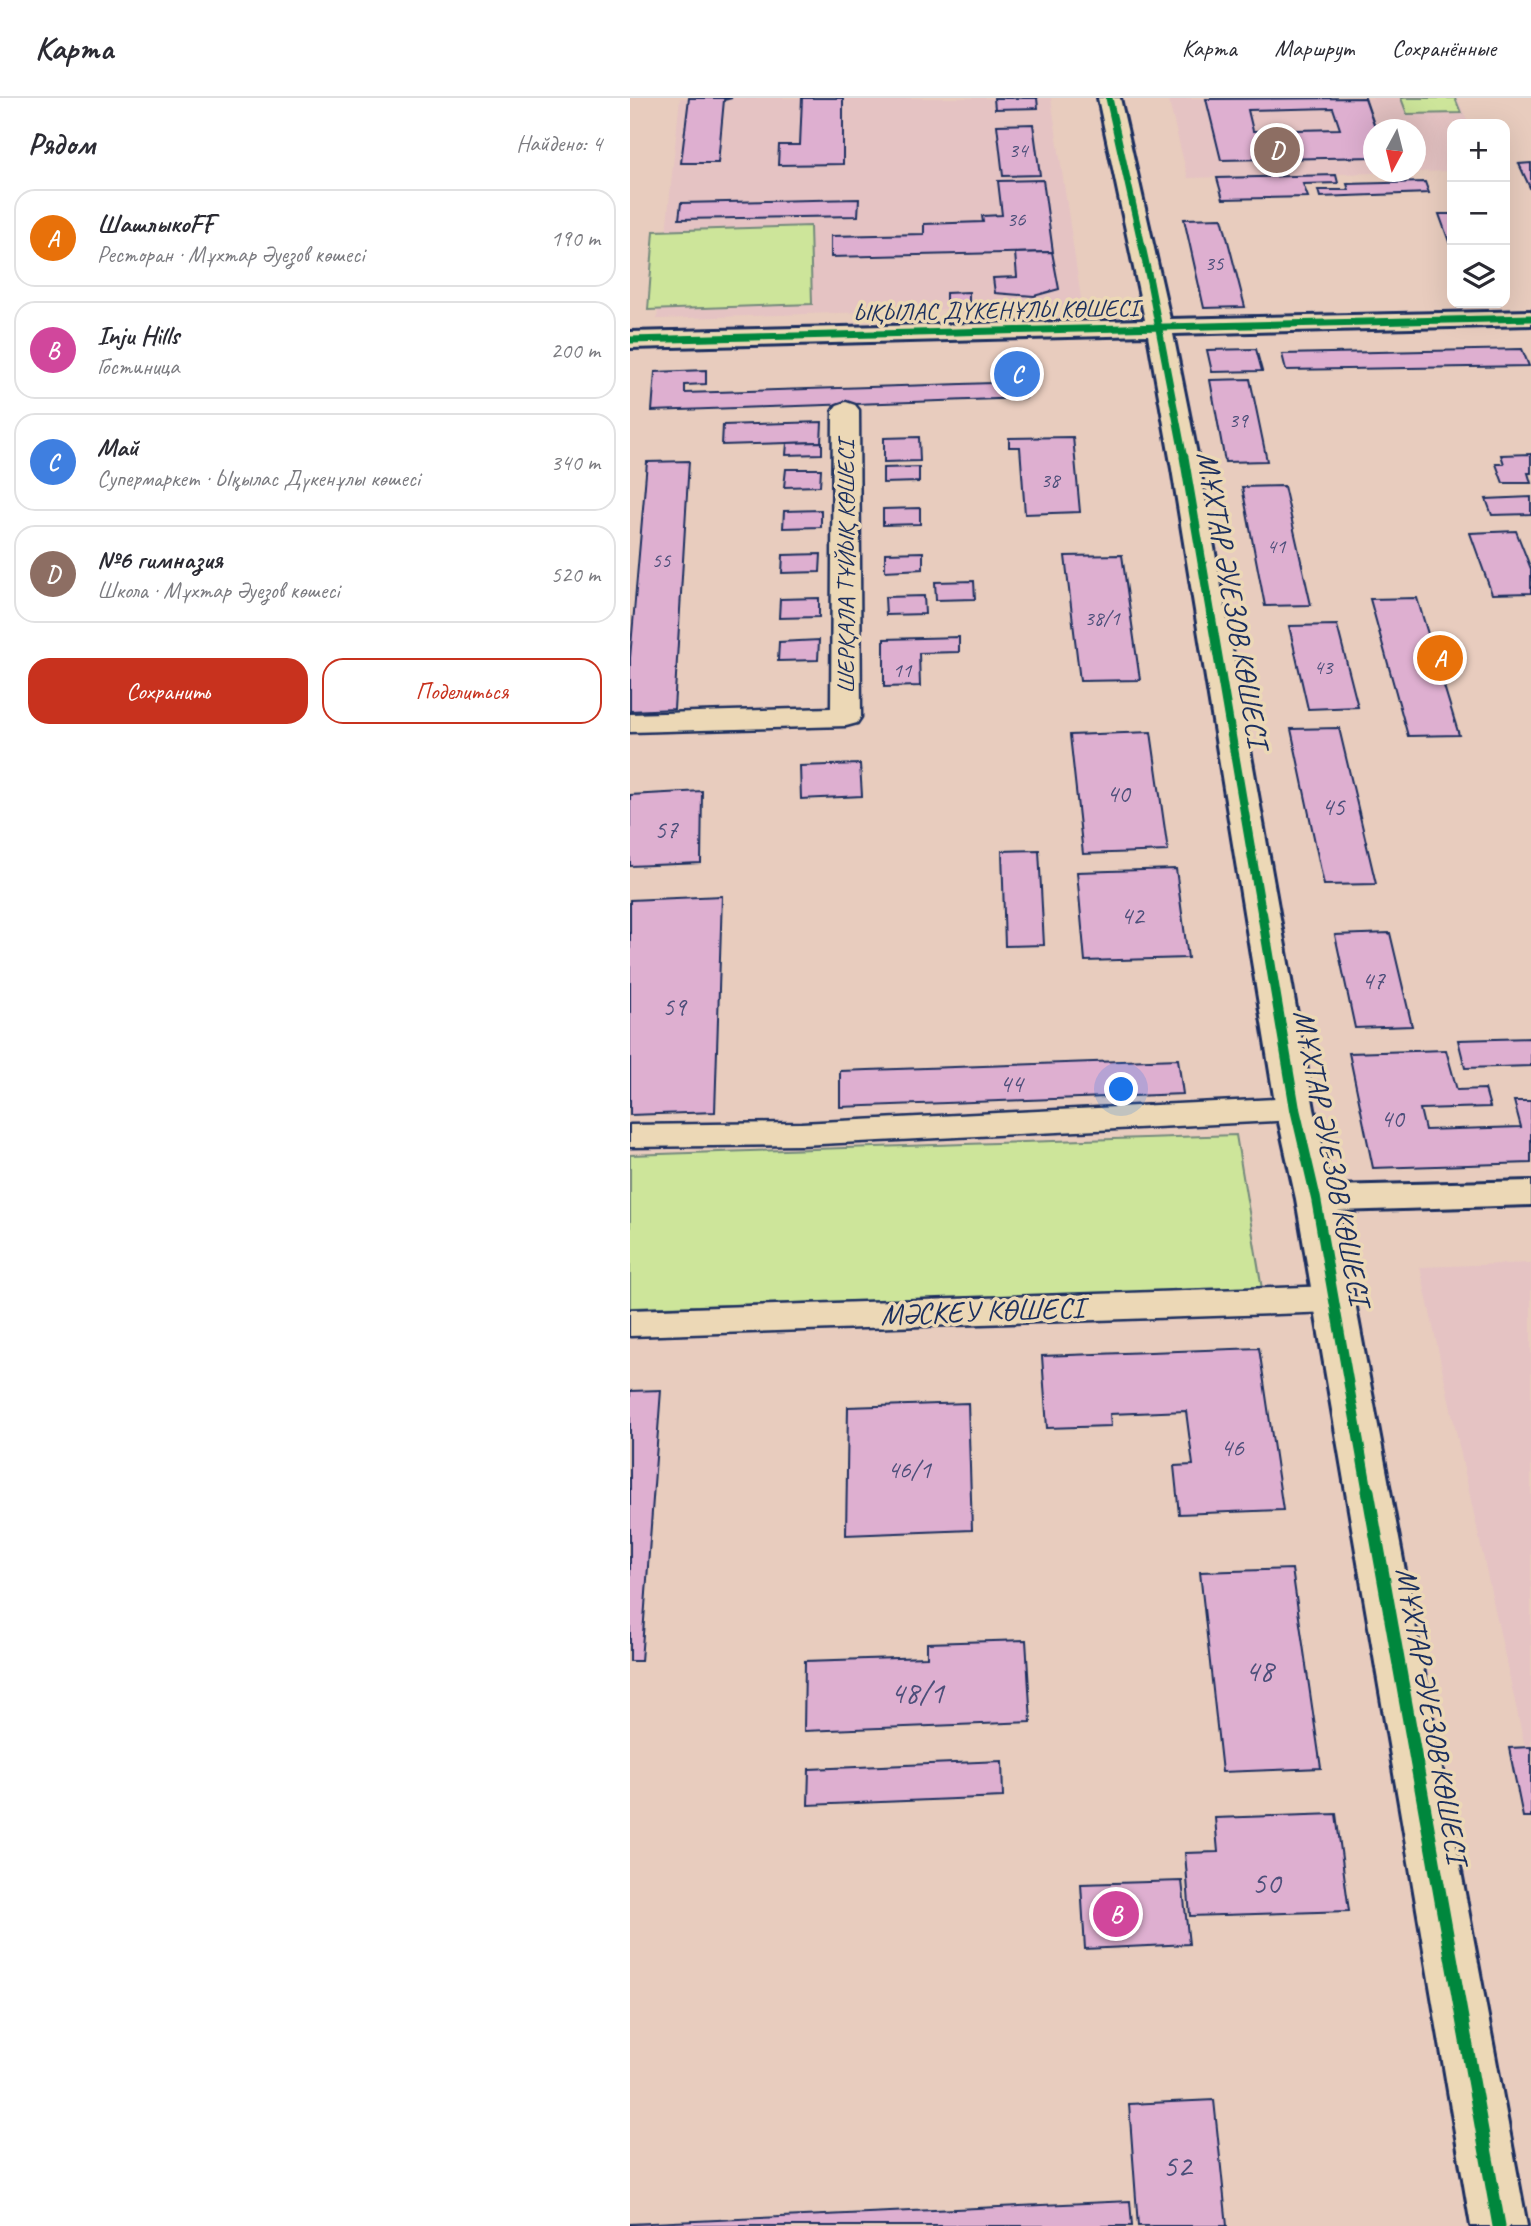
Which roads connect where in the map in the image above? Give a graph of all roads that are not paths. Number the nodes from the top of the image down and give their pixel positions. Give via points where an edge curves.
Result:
1 (1109, 98) edge
2 (1150, 282) junction
3 (1531, 318) edge
4 (1157, 327) junction
5 (1053, 330) junction
6 (630, 340) edge
7 (846, 410) dead end
8 (630, 723) edge
9 (1295, 1109) junction
10 (630, 1136) edge
11 (1531, 1192) edge
12 (1317, 1199) junction
13 (1333, 1299) junction
14 (630, 1323) edge
15 (1499, 2226) edge

1 - 2 street, МҰХТАР ӘУЕЗОВ КӨШЕСІ
2 - 4 street, МҰХТАР ӘУЕЗОВ КӨШЕСІ
2 - 5 street via 1108,314
3 - 4 street, ЫҚЫЛАС ДҮКЕНҰЛЫ КӨШЕСІ
4 - 5 street, ЫҚЫЛАС ДҮКЕНҰЛЫ КӨШЕСІ
4 - 9 street, МҰХТАР ӘУЕЗОВ КӨШЕСІ via 1199,543
5 - 6 street, ЫҚЫЛАС ДҮКЕНҰЛЫ КӨШЕСІ
7 - 8 street, ШЕРҚАЛА ТҰЙЫҚ КӨШЕСІ via 846,717
9 - 10 street via 801,1134
9 - 12 street, МҰХТАР ӘУЕЗОВ КӨШЕСІ
11 - 12 street
12 - 13 street, МҰХТАР ӘУЕЗОВ КӨШЕСІ
13 - 14 street, МӘСКЕУ КӨШЕСІ
13 - 15 street, МҰХТАР ӘУЕЗОВ КӨШЕСІ

